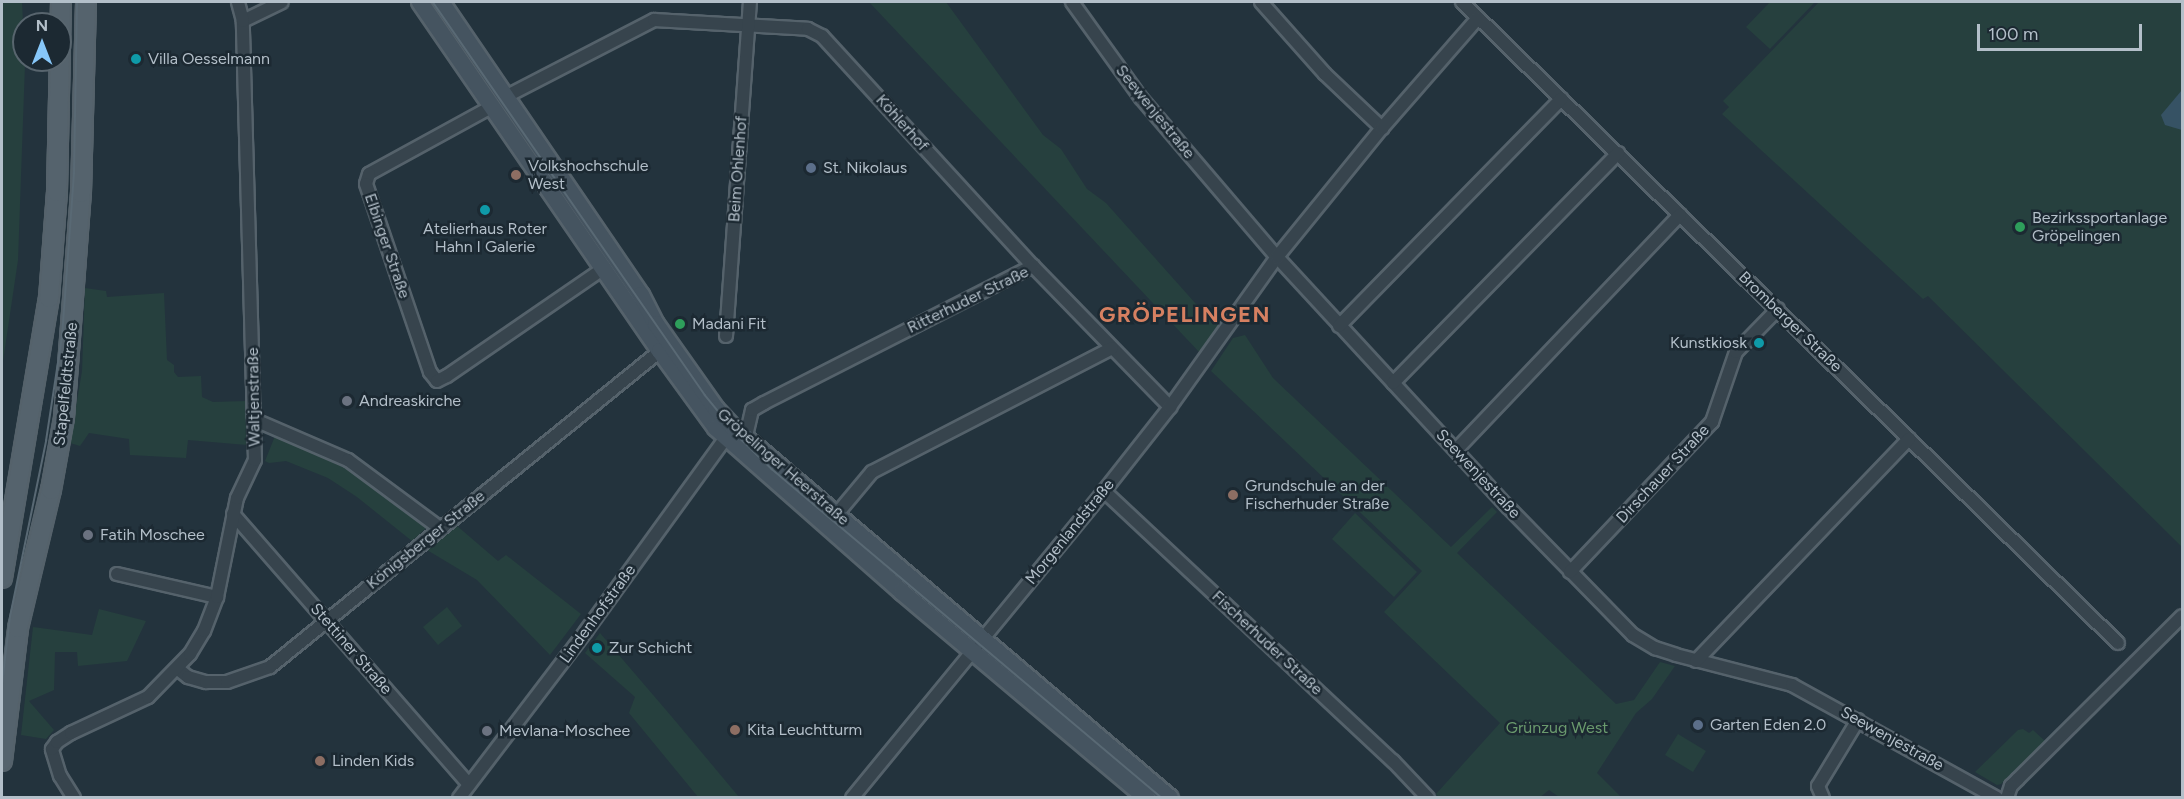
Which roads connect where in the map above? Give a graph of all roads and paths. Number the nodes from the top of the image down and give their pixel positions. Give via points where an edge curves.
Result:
1 (61, 2) edge
2 (86, 2) edge
3 (238, 2) edge
4 (282, 2) edge
5 (443, 2) edge
6 (750, 2) edge
7 (1072, 2) edge
8 (1261, 2) edge
9 (1462, 2) edge
10 (424, 7) edge
11 (1478, 18) junction
12 (243, 21) junction
13 (748, 26) junction
14 (1561, 99) junction
15 (499, 101) junction
16 (1382, 128) junction
17 (1617, 153) junction
18 (1680, 215) junction
19 (1277, 257) junction
20 (1033, 266) junction
21 (604, 268) junction
22 (1778, 309) junction
23 (1339, 326) junction
24 (726, 336) dead end
25 (1112, 348) junction
26 (660, 351) junction
27 (1393, 383) junction
28 (1170, 407) junction
29 (255, 420) junction
30 (735, 434) junction
31 (1909, 439) junction
32 (1456, 450) junction
33 (1104, 491) junction
34 (233, 514) junction
35 (836, 515) junction
36 (440, 528) junction
37 (1570, 572) junction
38 (117, 574) dead end
39 (2, 578) edge
40 (217, 597) junction
41 (2182, 616) edge
42 (326, 620) junction
43 (2118, 643) dead end
44 (978, 644) junction
45 (1696, 661) junction
46 (178, 669) junction
47 (1858, 720) junction
48 (2, 761) edge
49 (469, 785) junction
50 (74, 798) edge
51 (459, 798) edge
52 (852, 798) edge
53 (1147, 798) edge
54 (1170, 798) edge
55 (1428, 798) edge
56 (1823, 798) edge
57 (1997, 798) edge
58 (2007, 798) edge

1 - 39 main road, Stapelfeldtstraße via 57,192 49,298
2 - 48 main road, Stapelfeldtstraße via 81,193 64,418 18,628
3 - 12 street, Waltjenstraße
4 - 12 street
5 - 10 street
5 - 15 main road, Gröpelinger Heerstraße
6 - 13 street, Beim Ohlenhof
7 - 19 street, Seewenjestraße via 1141,98
8 - 16 street via 1325,74
9 - 11 street, Bromberger Straße
10 - 15 main road, Gröpelinger Heerstraße
11 - 14 street, Bromberger Straße
11 - 16 street, Morgenlandstraße
12 - 29 street, Waltjenstraße
13 - 15 street, Köhlerhof via 654,20
13 - 20 street, Köhlerhof via 808,29 822,36
13 - 24 street, Beim Ohlenhof
14 - 17 street, Bromberger Straße
14 - 23 street
15 - 21 main road, Gröpelinger Heerstraße
15 - 21 street, Elbinger Straße via 369,174 366,184 430,372 437,381
15 - 30 main road, Gröpelinger Heerstraße via 622,267 656,324
16 - 19 street, Morgenlandstraße
17 - 18 street, Bromberger Straße
17 - 27 street
18 - 22 street, Bromberger Straße
18 - 32 street
19 - 23 street, Seewenjestraße
19 - 28 street, Morgenlandstraße
20 - 25 street, Ritterhuder Straße
20 - 30 street, Ritterhuder Straße via 764,403 752,410
21 - 26 main road, Gröpelinger Heerstraße
22 - 31 street, Bromberger Straße
22 - 37 street, Dirschauer Straße via 1736,352 1712,423
23 - 27 street, Seewenjestraße
25 - 28 street, Ritterhuder Straße
25 - 35 street via 872,472
26 - 30 main road, Gröpelinger Heerstraße via 705,416
26 - 36 street, Königsberger Straße
27 - 32 street, Seewenjestraße
28 - 33 street, Morgenlandstraße
29 - 34 street, Waltjenstraße via 255,460
29 - 36 street via 348,460
30 - 35 main road, Gröpelinger Heerstraße
30 - 44 main road, Gröpelinger Heerstraße via 902,592
30 - 49 street, Lindenhofstraße
31 - 43 street, Bromberger Straße
31 - 45 street
32 - 37 street, Seewenjestraße
33 - 44 street, Morgenlandstraße
33 - 55 street, Fischerhuder Straße
34 - 40 street, Waltjenstraße
34 - 42 street, Stettiner Straße
35 - 44 main road, Gröpelinger Heerstraße
36 - 42 street, Königsberger Straße
37 - 45 street, Seewenjestraße via 1633,635 1655,648
38 - 40 street
40 - 46 street, Waltjenstraße via 204,631
41 - 58 street via 2011,786
42 - 46 street, Königsberger Straße via 270,667 242,679 206,682
42 - 49 street, Stettiner Straße
44 - 52 street, Morgenlandstraße
44 - 53 main road, Gröpelinger Heerstraße
44 - 54 main road, Gröpelinger Heerstraße
45 - 47 street, Seewenjestraße via 1792,686
46 - 50 street, Waltjenstraße via 148,697 57,742 52,749 55,764
47 - 56 street via 1818,786
47 - 57 street, Seewenjestraße
49 - 51 street, Lindenhofstraße

